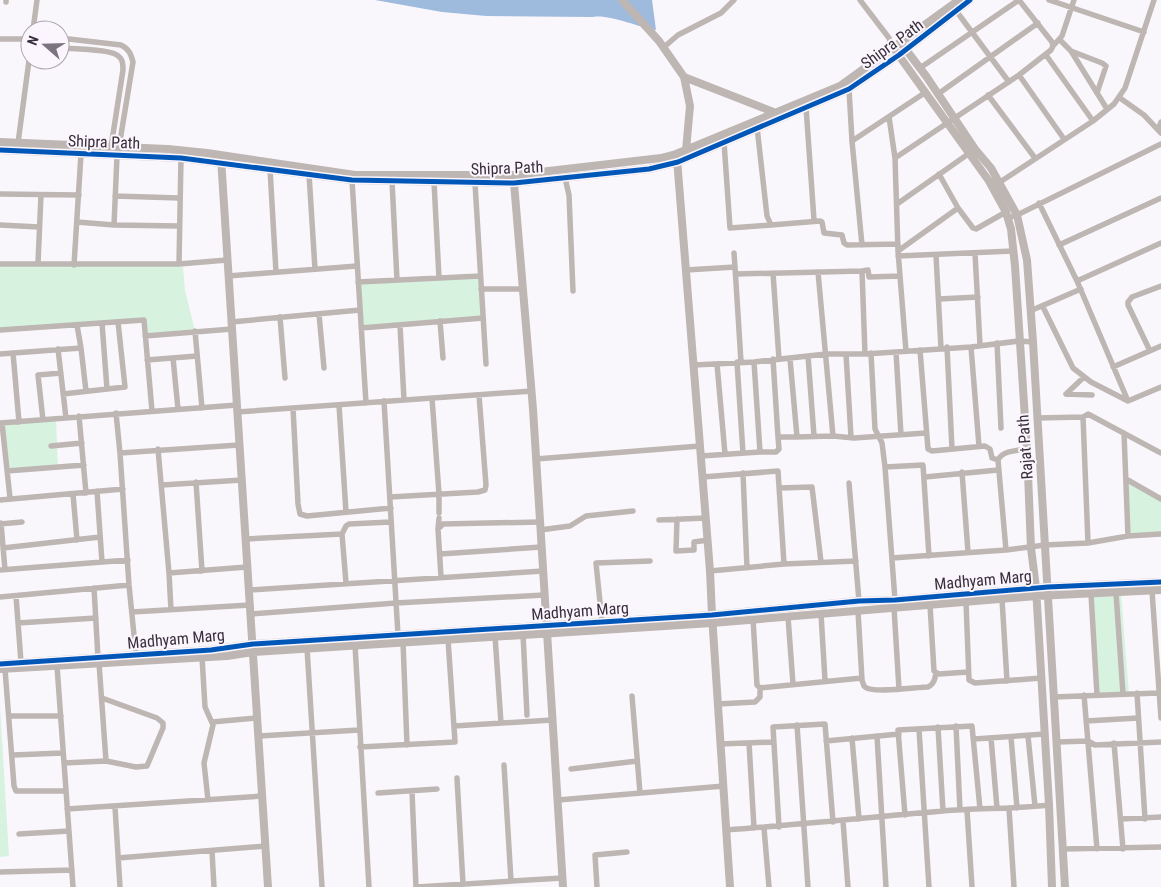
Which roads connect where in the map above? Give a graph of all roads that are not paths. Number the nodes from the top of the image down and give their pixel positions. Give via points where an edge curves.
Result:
1 (37, 0) edge
2 (622, 0) edge
3 (734, 0) edge
4 (860, 0) edge
5 (959, 0) edge
6 (970, 0) edge
7 (1019, 0) edge
8 (1049, 0) edge
9 (1074, 0) edge
10 (1154, 0) edge
11 (1071, 8) junction
12 (957, 12) junction
13 (34, 20) edge
14 (1038, 24) junction
15 (972, 32) junction
16 (1144, 32) junction
17 (889, 38) junction
18 (0, 39) edge
19 (20, 39) edge
20 (70, 39) edge
21 (1060, 40) junction
22 (661, 44) junction
23 (900, 44) junction
24 (1053, 46) junction
25 (70, 49) edge
26 (893, 49) junction
27 (907, 50) junction
28 (1071, 51) junction
29 (899, 55) junction
30 (1046, 55) junction
31 (991, 57) junction
32 (920, 68) junction
33 (28, 70) edge
34 (1019, 75) junction
35 (684, 77) junction
36 (1009, 82) junction
37 (849, 89) junction
38 (926, 92) junction
39 (938, 94) junction
40 (1097, 94) junction
41 (988, 95) junction
42 (1120, 98) junction
43 (806, 107) junction
44 (1107, 109) junction
45 (776, 113) junction
46 (889, 116) junction
47 (954, 118) junction
48 (1093, 121) junction
49 (1161, 122) edge
50 (946, 123) junction
51 (758, 127) junction
52 (1159, 132) edge
53 (1064, 139) junction
54 (852, 141) junction
55 (0, 142) edge
56 (724, 142) junction
57 (18, 143) junction
58 (1161, 144) edge
59 (0, 150) edge
60 (116, 150) junction
61 (686, 150) junction
62 (972, 151) junction
63 (81, 154) junction
64 (220, 154) junction
65 (181, 158) junction
66 (677, 158) junction
67 (895, 158) junction
68 (1035, 158) junction
69 (221, 163) junction
70 (270, 169) junction
71 (309, 174) junction
72 (939, 174) junction
73 (564, 178) junction
74 (352, 180) junction
75 (392, 181) junction
76 (434, 182) junction
77 (1000, 182) junction
78 (475, 183) junction
79 (514, 184) junction
80 (0, 194) edge
81 (41, 194) junction
82 (78, 195) junction
83 (115, 196) junction
84 (179, 198) junction
85 (1161, 198) edge
86 (897, 204) junction
87 (1039, 204) junction
88 (958, 208) junction
89 (1007, 215) junction
90 (1017, 215) junction
91 (814, 220) junction
92 (77, 222) junction
93 (0, 225) edge
94 (114, 225) junction
95 (771, 225) junction
96 (178, 226) junction
97 (39, 227) junction
98 (1161, 243) edge
99 (898, 244) junction
100 (862, 245) junction
101 (1059, 245) junction
102 (1013, 251) junction
103 (734, 253) dead end
104 (975, 253) junction
105 (898, 254) junction
106 (936, 255) junction
107 (227, 260) junction
108 (38, 263) junction
109 (0, 264) edge
110 (74, 264) junction
111 (179, 264) junction
112 (357, 266) junction
113 (735, 267) junction
114 (315, 269) junction
115 (686, 270) junction
116 (862, 271) junction
117 (276, 272) junction
118 (818, 272) junction
119 (736, 274) junction
120 (774, 274) junction
121 (228, 276) junction
122 (480, 276) junction
123 (900, 276) junction
124 (438, 278) junction
125 (397, 280) junction
126 (1077, 281) junction
127 (358, 282) junction
128 (1161, 286) edge
129 (481, 289) junction
130 (523, 289) junction
131 (1081, 289) junction
132 (573, 291) dead end
133 (978, 297) junction
134 (938, 299) junction
135 (1043, 307) junction
136 (360, 310) junction
137 (1030, 311) junction
138 (319, 314) junction
139 (280, 317) junction
140 (483, 318) junction
141 (440, 321) junction
142 (118, 322) junction
143 (102, 323) junction
144 (77, 325) junction
145 (232, 325) junction
146 (400, 325) junction
147 (361, 328) junction
148 (0, 330) edge
149 (195, 332) junction
150 (145, 336) junction
151 (1019, 341) junction
152 (1033, 342) junction
153 (996, 343) junction
154 (980, 345) junction
155 (1161, 346) edge
156 (971, 347) junction
157 (81, 348) junction
158 (944, 348) junction
159 (58, 350) junction
160 (920, 350) junction
161 (906, 351) junction
162 (1150, 351) junction
163 (896, 352) junction
164 (13, 353) junction
165 (868, 353) junction
166 (0, 354) edge
167 (826, 354) junction
168 (846, 354) junction
169 (197, 356) junction
170 (808, 356) junction
171 (172, 358) junction
172 (443, 358) dead end
173 (790, 358) junction
174 (776, 359) junction
175 (147, 360) junction
176 (739, 362) junction
177 (754, 362) junction
178 (486, 364) dead end
179 (717, 364) junction
180 (694, 365) junction
181 (1113, 367) junction
182 (324, 368) dead end
183 (61, 373) junction
184 (1084, 377) junction
185 (285, 378) dead end
186 (1161, 387) edge
187 (107, 389) junction
188 (86, 391) junction
189 (532, 391) junction
190 (64, 394) junction
191 (480, 394) junction
192 (1092, 395) dead end
193 (432, 398) junction
194 (404, 400) junction
195 (384, 401) junction
196 (1128, 401) junction
197 (366, 403) junction
198 (339, 405) junction
199 (202, 408) junction
200 (293, 408) junction
201 (178, 409) junction
202 (237, 409) junction
203 (152, 411) junction
204 (116, 413) junction
205 (79, 416) junction
206 (1083, 417) junction
207 (66, 418) junction
208 (1037, 418) junction
209 (43, 420) junction
210 (19, 422) junction
211 (1, 423) edge
212 (1001, 428) dead end
213 (926, 433) junction
214 (1124, 433) junction
215 (901, 435) junction
216 (814, 436) junction
217 (834, 436) junction
218 (778, 437) junction
219 (797, 437) junction
220 (878, 437) junction
221 (851, 438) junction
222 (82, 443) junction
223 (51, 446) dead end
224 (239, 446) junction
225 (700, 446) junction
226 (979, 446) junction
227 (952, 448) junction
228 (158, 449) junction
229 (1027, 449) junction
230 (760, 452) junction
231 (120, 453) junction
232 (743, 453) junction
233 (725, 454) junction
234 (1161, 454) edge
235 (701, 456) junction
236 (536, 460) junction
237 (998, 460) junction
238 (84, 465) junction
239 (885, 467) junction
240 (998, 470) junction
241 (7, 471) junction
242 (962, 472) junction
243 (743, 474) junction
244 (703, 477) junction
245 (925, 477) junction
246 (1126, 479) junction
247 (242, 480) junction
248 (196, 482) junction
249 (849, 483) dead end
250 (162, 484) junction
251 (780, 488) junction
252 (123, 489) junction
253 (86, 492) junction
254 (96, 492) junction
255 (73, 494) junction
256 (439, 494) junction
257 (390, 497) junction
258 (10, 498) junction
259 (1161, 499) edge
260 (0, 500) edge
261 (390, 508) junction
262 (633, 511) dead end
263 (346, 512) junction
264 (706, 518) junction
265 (676, 519) junction
266 (659, 520) dead end
267 (22, 522) dead end
268 (391, 522) junction
269 (1, 524) edge
270 (540, 526) junction
271 (438, 529) junction
272 (342, 534) junction
273 (1161, 534) edge
274 (1128, 536) junction
275 (100, 538) junction
276 (246, 539) junction
277 (77, 540) junction
278 (708, 540) junction
279 (1088, 543) junction
280 (1045, 545) junction
281 (541, 547) junction
282 (3, 548) junction
283 (1031, 548) junction
284 (1006, 550) junction
285 (968, 552) junction
286 (440, 554) junction
287 (929, 556) junction
288 (892, 558) junction
289 (128, 560) junction
290 (650, 561) dead end
291 (856, 561) junction
292 (102, 562) junction
293 (821, 562) junction
294 (784, 564) junction
295 (247, 567) junction
296 (747, 568) junction
297 (2, 570) edge
298 (202, 571) junction
299 (543, 571) junction
300 (710, 571) junction
301 (169, 573) junction
302 (442, 577) junction
303 (395, 580) junction
304 (1161, 582) edge
305 (346, 583) junction
306 (129, 585) junction
307 (94, 588) junction
308 (249, 590) junction
309 (1161, 590) edge
310 (1152, 591) junction
311 (1036, 592) junction
312 (1048, 592) junction
313 (1116, 593) junction
314 (1091, 594) junction
315 (544, 595) junction
316 (16, 596) junction
317 (0, 597) edge
318 (1002, 600) junction
319 (860, 601) junction
320 (966, 602) junction
321 (396, 604) junction
322 (894, 604) junction
323 (250, 605) junction
324 (930, 605) junction
325 (170, 610) junction
326 (858, 611) junction
327 (132, 612) junction
328 (250, 614) junction
329 (821, 614) junction
330 (788, 616) junction
331 (96, 618) junction
332 (712, 619) junction
333 (753, 619) junction
334 (1154, 621) junction
335 (1161, 621) edge
336 (602, 622) junction
337 (18, 623) junction
338 (546, 629) junction
339 (523, 634) junction
340 (495, 636) junction
341 (401, 638) junction
342 (448, 639) junction
343 (355, 645) junction
344 (253, 648) junction
345 (307, 648) junction
346 (136, 655) junction
347 (202, 657) junction
348 (1159, 658) edge
349 (99, 660) junction
350 (21, 662) junction
351 (57, 666) junction
352 (2, 667) edge
353 (968, 672) junction
354 (936, 673) junction
355 (862, 678) junction
356 (1041, 678) junction
357 (825, 680) junction
358 (1007, 681) junction
359 (793, 684) junction
360 (760, 688) junction
361 (899, 689) junction
362 (1158, 692) junction
363 (1137, 693) junction
364 (1123, 694) junction
365 (1084, 695) junction
366 (1097, 695) junction
367 (632, 696) dead end
368 (1054, 697) junction
369 (102, 698) junction
370 (718, 704) junction
371 (1161, 709) edge
372 (527, 715) dead end
373 (9, 716) junction
374 (61, 716) junction
375 (257, 718) junction
376 (1138, 718) junction
377 (1161, 718) edge
378 (552, 720) junction
379 (1086, 721) junction
380 (212, 722) junction
381 (500, 723) junction
382 (454, 726) junction
383 (797, 726) junction
384 (956, 726) junction
385 (938, 727) junction
386 (919, 729) junction
387 (359, 730) junction
388 (312, 733) junction
389 (899, 734) junction
390 (1045, 734) junction
391 (258, 736) junction
392 (877, 736) junction
393 (1028, 736) junction
394 (1011, 737) junction
395 (852, 738) junction
396 (991, 738) junction
397 (974, 739) junction
398 (826, 741) junction
399 (1088, 741) junction
400 (772, 742) junction
401 (1057, 742) junction
402 (1161, 742) edge
403 (749, 743) junction
404 (1114, 743) junction
405 (1140, 743) junction
406 (720, 744) junction
407 (407, 745) junction
408 (360, 747) junction
409 (63, 753) junction
410 (13, 755) junction
411 (106, 761) junction
412 (637, 762) junction
413 (64, 763) junction
414 (504, 765) dead end
415 (572, 769) dead end
416 (457, 778) dead end
417 (724, 786) junction
418 (437, 789) dead end
419 (66, 791) junction
420 (412, 791) junction
421 (378, 793) dead end
422 (640, 793) junction
423 (262, 796) junction
424 (208, 800) junction
425 (558, 800) junction
426 (1049, 805) junction
427 (1035, 806) junction
428 (115, 807) junction
429 (68, 808) junction
430 (997, 808) junction
431 (1009, 808) junction
432 (1017, 808) junction
433 (980, 809) junction
434 (964, 810) junction
435 (942, 811) junction
436 (925, 813) junction
437 (905, 815) junction
438 (882, 817) junction
439 (1161, 817) edge
440 (858, 819) junction
441 (1121, 819) junction
442 (1145, 819) junction
443 (843, 821) junction
444 (833, 822) junction
445 (803, 825) junction
446 (779, 827) junction
447 (754, 828) junction
448 (764, 828) junction
449 (726, 830) junction
450 (69, 831) junction
451 (20, 834) dead end
452 (266, 846) junction
453 (1161, 847) edge
454 (1063, 849) junction
455 (1097, 849) junction
456 (1123, 849) junction
457 (212, 851) junction
458 (627, 852) dead end
459 (118, 858) junction
460 (72, 870) junction
461 (0, 872) edge
462 (562, 878) junction
463 (511, 881) junction
464 (462, 884) junction
465 (520, 884) edge
466 (73, 887) edge
467 (120, 887) edge
468 (214, 887) edge
469 (268, 887) edge
470 (322, 887) edge
471 (369, 887) edge
472 (417, 887) edge
473 (428, 887) edge
474 (563, 887) edge
475 (597, 887) edge
476 (730, 887) edge
477 (769, 887) edge
478 (808, 887) edge
479 (848, 887) edge
480 (886, 887) edge
481 (929, 887) edge
482 (972, 887) edge
483 (1014, 887) edge
484 (1052, 887) edge
485 (1065, 887) edge

1 - 13 street
2 - 22 street
3 - 22 street via 721,12
4 - 17 street
5 - 23 street, Shipra Path
6 - 12 street, Shipra Path
7 - 14 street
7 - 15 street
8 - 11 street
9 - 11 street
10 - 16 street
11 - 16 street
11 - 21 street
12 - 15 street
12 - 27 street, Shipra Path
14 - 24 street
14 - 31 street
15 - 31 street
15 - 32 street
16 - 42 street
17 - 23 street
17 - 26 street
18 - 19 street
20 - 60 street via 121,44 131,54 133,62
21 - 24 street
21 - 28 street
22 - 35 street
23 - 26 street, Shipra Path
23 - 27 street, Rajat Path
24 - 30 street
25 - 60 street via 109,53 122,61
26 - 29 street, Rajat Path
26 - 45 street, Shipra Path via 840,86
27 - 29 street, Shipra Path
27 - 32 street, Rajat Path
28 - 40 street
28 - 40 street via 1106,66
29 - 37 street, Shipra Path
29 - 38 street, Rajat Path
30 - 34 street
30 - 48 street
31 - 36 street
31 - 39 street
32 - 39 street, Rajat Path
33 - 57 street
34 - 36 street
34 - 53 street
35 - 45 street
35 - 61 street via 690,106
36 - 41 street
37 - 43 street, Shipra Path
37 - 54 street
38 - 46 street
38 - 50 street, Rajat Path
39 - 47 street, Rajat Path
40 - 44 street
41 - 47 street
41 - 68 street
42 - 44 street
42 - 52 street via 1144,115
43 - 51 street, Shipra Path
43 - 91 street
44 - 48 street
45 - 61 street, Shipra Path
46 - 54 street
46 - 67 street
47 - 50 street
47 - 62 street, Rajat Path
48 - 53 street
49 - 52 street
50 - 62 street, Rajat Path
50 - 67 street
51 - 56 street, Shipra Path
51 - 95 street via 767,216
53 - 68 street
54 - 100 street
55 - 57 street, Shipra Path
56 - 66 street, Shipra Path
56 - 95 street via 730,228
57 - 60 street, Shipra Path
58 - 87 street
59 - 63 street, Shipra Path
60 - 63 street, Shipra Path
60 - 64 street, Shipra Path
60 - 65 street, Shipra Path
60 - 83 street
61 - 66 street, Shipra Path
62 - 72 street
62 - 77 street, Rajat Path
62 - 89 street, Rajat Path
63 - 82 street
64 - 66 street, Shipra Path via 355,175 514,175
64 - 69 street
65 - 69 street, Shipra Path
65 - 84 street
66 - 73 street, Shipra Path via 649,169
66 - 115 street
67 - 86 street
68 - 77 street
69 - 70 street, Shipra Path
69 - 107 street
70 - 71 street, Shipra Path
70 - 117 street
71 - 74 street, Shipra Path
71 - 114 street
72 - 86 street
72 - 88 street
73 - 79 street, Shipra Path
73 - 132 street via 569,195
74 - 75 street, Shipra Path
74 - 112 street
75 - 76 street, Shipra Path
75 - 125 street
76 - 78 street, Shipra Path
76 - 124 street
77 - 90 street, Rajat Path
78 - 79 street, Shipra Path
78 - 122 street
79 - 130 street
80 - 81 street
81 - 82 street
81 - 97 street
82 - 92 street
83 - 84 street
83 - 94 street
84 - 96 street
85 - 101 street
86 - 99 street
87 - 90 street
87 - 101 street
88 - 89 street via 974,229
88 - 105 street
89 - 90 street
89 - 102 street, Rajat Path
90 - 137 street, Rajat Path via 1027,260
91 - 95 street
91 - 100 street via 822,222 825,233 842,235 845,244
92 - 94 street
92 - 110 street
93 - 97 street
94 - 96 street
96 - 111 street
97 - 108 street
98 - 126 street
99 - 100 street
99 - 105 street
101 - 126 street
102 - 104 street
102 - 151 street, Rajat Path
103 - 113 street
104 - 106 street
104 - 133 street
105 - 106 street
105 - 123 street
106 - 134 street
107 - 111 street
107 - 121 street
108 - 109 street
108 - 110 street
110 - 111 street
112 - 114 street
112 - 127 street
113 - 115 street
113 - 119 street
114 - 117 street
115 - 180 street
116 - 118 street
116 - 123 street via 868,270 869,277
116 - 165 street
117 - 121 street
118 - 120 street
118 - 167 street
119 - 120 street
119 - 176 street
120 - 174 street
121 - 145 street
122 - 124 street
122 - 129 street
123 - 161 street
124 - 125 street
125 - 127 street
126 - 131 street
127 - 136 street
128 - 162 street via 1132,297 1128,302
129 - 130 street
129 - 140 street
130 - 189 street
131 - 135 street
131 - 181 street
133 - 134 street
133 - 154 street
134 - 158 street
135 - 137 street
135 - 184 street via 1072,368
136 - 138 street
136 - 147 street
137 - 152 street, Rajat Path
138 - 139 street
138 - 182 street
139 - 145 street
139 - 185 street
140 - 141 street
140 - 178 street
141 - 146 street
141 - 172 street
142 - 143 street
142 - 150 street via 144,320
142 - 187 street via 125,387
143 - 144 street
143 - 187 street
144 - 148 street
144 - 157 street
145 - 149 street
145 - 202 street
146 - 147 street
146 - 194 street
147 - 197 street
149 - 150 street
149 - 169 street
150 - 175 street
151 - 152 street
151 - 153 street
151 - 229 street, Rajat Path
152 - 208 street, Rajat Path
153 - 154 street
153 - 212 street
154 - 156 street
155 - 162 street
156 - 158 street
156 - 226 street
157 - 159 street
157 - 188 street
158 - 160 street
158 - 227 street
159 - 164 street
159 - 183 street
160 - 161 street
160 - 213 street
161 - 163 street
162 - 181 street
163 - 165 street
163 - 215 street
164 - 166 street
164 - 210 street
165 - 168 street
165 - 220 street
167 - 168 street
167 - 170 street
167 - 217 street
168 - 221 street
169 - 171 street
169 - 199 street
170 - 173 street
170 - 216 street
171 - 175 street
171 - 201 street
173 - 174 street
173 - 219 street
174 - 177 street
174 - 218 street
175 - 203 street
176 - 177 street
176 - 179 street
176 - 232 street
177 - 230 street
179 - 180 street
179 - 233 street
180 - 225 street
181 - 196 street
183 - 190 street
183 - 209 street via 38,375
184 - 192 street via 1066,394
184 - 196 street
186 - 196 street
187 - 188 street
188 - 190 street
189 - 191 street
189 - 236 street
190 - 207 street
191 - 193 street
191 - 256 street via 486,488 482,492
193 - 194 street
193 - 256 street
194 - 195 street
195 - 197 street
195 - 257 street
197 - 198 street
198 - 200 street
198 - 263 street
199 - 201 street
199 - 202 street
200 - 202 street
200 - 263 street via 298,512 302,516
201 - 203 street
202 - 224 street
203 - 204 street
204 - 205 street
204 - 231 street
205 - 207 street
205 - 222 street
206 - 208 street
206 - 214 street via 1088,414
206 - 279 street
207 - 209 street
208 - 280 street, Rajat Path
209 - 210 street
210 - 211 street
211 - 241 street
213 - 215 street
213 - 227 street via 930,450
214 - 234 street
214 - 246 street
215 - 220 street
216 - 217 street
216 - 219 street
217 - 221 street
218 - 219 street
218 - 230 street via 778,451
220 - 221 street
220 - 239 street via 882,443
222 - 223 street
222 - 238 street
224 - 228 street
224 - 247 street
225 - 235 street
225 - 236 street
226 - 227 street
226 - 237 street via 988,447 992,458
228 - 231 street
228 - 250 street
229 - 237 street via 1006,452
229 - 283 street, Rajat Path
230 - 232 street
231 - 252 street
232 - 233 street
233 - 235 street
235 - 244 street
236 - 270 street
237 - 240 street
238 - 241 street
238 - 253 street
239 - 245 street via 923,465
239 - 288 street
240 - 242 street
240 - 284 street
241 - 258 street
242 - 245 street
242 - 285 street
243 - 244 street
243 - 251 street via 778,471
243 - 296 street
244 - 264 street
245 - 287 street
246 - 259 street
246 - 274 street
247 - 248 street
247 - 276 street
248 - 250 street
248 - 298 street
249 - 291 street
250 - 301 street
251 - 293 street via 812,487
251 - 294 street
252 - 254 street
252 - 289 street
253 - 254 street
253 - 255 street
254 - 275 street
255 - 258 street
255 - 277 street
256 - 257 street
256 - 271 street
257 - 261 street
258 - 260 street
261 - 263 street
261 - 268 street
262 - 270 street via 586,516 570,526
264 - 265 street
264 - 278 street
265 - 266 street
265 - 278 street via 676,551 694,550 694,542
267 - 269 street
268 - 272 street via 349,524
268 - 303 street
269 - 282 street
270 - 271 street via 443,524
270 - 281 street
271 - 286 street
272 - 276 street
272 - 305 street
273 - 274 street
274 - 279 street
275 - 277 street
275 - 292 street
276 - 295 street
277 - 282 street
278 - 300 street
279 - 280 street
280 - 283 street
280 - 312 street, Rajat Path
281 - 286 street
281 - 299 street
282 - 297 street
283 - 284 street
283 - 311 street, Rajat Path
284 - 285 street
285 - 287 street
286 - 302 street
287 - 288 street
288 - 322 street
289 - 292 street
289 - 306 street
290 - 336 street via 596,563
291 - 293 street
291 - 319 street
292 - 297 street
293 - 294 street
294 - 296 street
295 - 298 street
295 - 308 street
296 - 300 street
298 - 301 street
299 - 302 street
299 - 315 street
300 - 332 street
301 - 325 street
302 - 303 street
303 - 305 street
303 - 321 street
304 - 312 street, Madhyam Marg
305 - 308 street
306 - 307 street
306 - 327 street
307 - 316 street
307 - 331 street
308 - 323 street
309 - 310 street, Madhyam Marg
310 - 313 street, Madhyam Marg
310 - 334 street
311 - 312 street, Madhyam Marg
311 - 318 street, Madhyam Marg
311 - 322 street, Madhyam Marg
311 - 356 street, Rajat Path
312 - 314 street, Madhyam Marg
312 - 368 street, Rajat Path
313 - 314 street, Madhyam Marg
313 - 364 street
314 - 366 street
315 - 321 street
315 - 338 street
316 - 317 street
316 - 337 street
318 - 320 street, Madhyam Marg
318 - 358 street
319 - 322 street, Madhyam Marg
319 - 332 street, Madhyam Marg
320 - 324 street, Madhyam Marg
320 - 353 street
321 - 328 street
321 - 341 street
322 - 324 street, Madhyam Marg
322 - 326 street, Madhyam Marg
322 - 361 street
323 - 325 street
323 - 328 street
324 - 354 street
325 - 327 street
326 - 329 street, Madhyam Marg
326 - 355 street
327 - 346 street
328 - 344 street
329 - 330 street, Madhyam Marg
329 - 357 street
330 - 333 street, Madhyam Marg
330 - 359 street
331 - 337 street
331 - 349 street
332 - 333 street, Madhyam Marg
332 - 336 street, Madhyam Marg
332 - 338 street, Madhyam Marg
332 - 370 street
333 - 360 street via 757,685
334 - 335 street
334 - 348 street
336 - 338 street, Madhyam Marg
337 - 350 street
338 - 339 street, Madhyam Marg
338 - 341 street, Madhyam Marg
338 - 378 street
339 - 340 street, Madhyam Marg
339 - 372 street
340 - 342 street, Madhyam Marg
340 - 381 street
341 - 342 street, Madhyam Marg
341 - 343 street, Madhyam Marg
341 - 344 street, Madhyam Marg
341 - 407 street
342 - 382 street
343 - 345 street, Madhyam Marg
343 - 387 street
344 - 345 street, Madhyam Marg
344 - 346 street, Madhyam Marg
344 - 347 street, Madhyam Marg via 227,656
344 - 375 street
345 - 388 street
346 - 349 street, Madhyam Marg
347 - 349 street, Madhyam Marg
347 - 380 street via 205,707
348 - 362 street
349 - 350 street, Madhyam Marg
349 - 351 street, Madhyam Marg
349 - 369 street
350 - 352 street, Madhyam Marg
351 - 352 street, Madhyam Marg
351 - 374 street
352 - 373 street
353 - 354 street
353 - 358 street via 969,680 975,684
354 - 361 street via 932,685
355 - 357 street
355 - 361 street via 864,686 871,690
356 - 358 street
356 - 390 street, Rajat Path
357 - 359 street
359 - 360 street
360 - 370 street via 760,697 755,702
362 - 363 street
362 - 371 street
363 - 364 street
363 - 376 street
364 - 366 street
365 - 366 street
365 - 368 street
365 - 379 street
367 - 412 street
368 - 401 street, Rajat Path
369 - 411 street
369 - 411 street via 163,723 146,766
370 - 406 street
371 - 377 street
373 - 374 street
373 - 410 street
374 - 409 street
375 - 380 street
375 - 391 street
376 - 379 street
376 - 405 street
378 - 381 street
378 - 425 street
379 - 399 street
380 - 424 street via 204,763
381 - 382 street
382 - 407 street via 455,742
383 - 398 street via 825,724
383 - 400 street via 773,727
383 - 445 street
384 - 385 street
384 - 397 street via 972,726
384 - 434 street
385 - 386 street
385 - 435 street
386 - 389 street via 898,730
386 - 436 street
387 - 388 street
387 - 408 street
388 - 391 street
388 - 470 street
389 - 392 street
389 - 437 street
390 - 393 street
390 - 426 street, Rajat Path
391 - 423 street
392 - 395 street
392 - 438 street
393 - 394 street
393 - 427 street
394 - 396 street
394 - 432 street
395 - 398 street
395 - 440 street
396 - 397 street
396 - 430 street
397 - 433 street
398 - 444 street
399 - 401 street
399 - 404 street via 1095,745
399 - 455 street
400 - 403 street
400 - 446 street
401 - 454 street, Rajat Path
402 - 405 street
403 - 406 street
403 - 447 street
404 - 405 street
404 - 441 street
405 - 442 street
406 - 417 street
407 - 408 street
408 - 471 street
409 - 410 street
409 - 413 street
410 - 419 street via 16,791
411 - 413 street
412 - 415 street
412 - 422 street
413 - 419 street
414 - 463 street
416 - 464 street
417 - 422 street
417 - 449 street
418 - 420 street
419 - 429 street
420 - 421 street
420 - 472 street
422 - 425 street
423 - 424 street
423 - 452 street
424 - 428 street
425 - 462 street
426 - 427 street
426 - 484 street, Rajat Path
427 - 432 street
428 - 429 street
428 - 459 street
429 - 450 street
430 - 431 street
430 - 433 street
431 - 432 street
431 - 483 street
433 - 434 street
434 - 435 street
434 - 482 street
435 - 436 street
436 - 437 street
436 - 481 street
437 - 438 street
438 - 440 street
438 - 480 street
439 - 442 street
440 - 443 street
441 - 442 street
441 - 456 street
443 - 444 street
443 - 479 street
444 - 445 street
445 - 446 street
445 - 478 street
446 - 448 street
447 - 448 street
447 - 449 street
448 - 477 street
449 - 476 street
450 - 451 street
450 - 460 street
452 - 457 street
452 - 469 street
453 - 456 street
454 - 455 street
454 - 485 street, Rajat Path
455 - 456 street
457 - 459 street
457 - 468 street
458 - 475 street via 595,855
459 - 467 street
460 - 461 street
460 - 466 street
462 - 465 street
462 - 474 street
463 - 464 street
463 - 465 street
464 - 473 street
472 - 473 street

